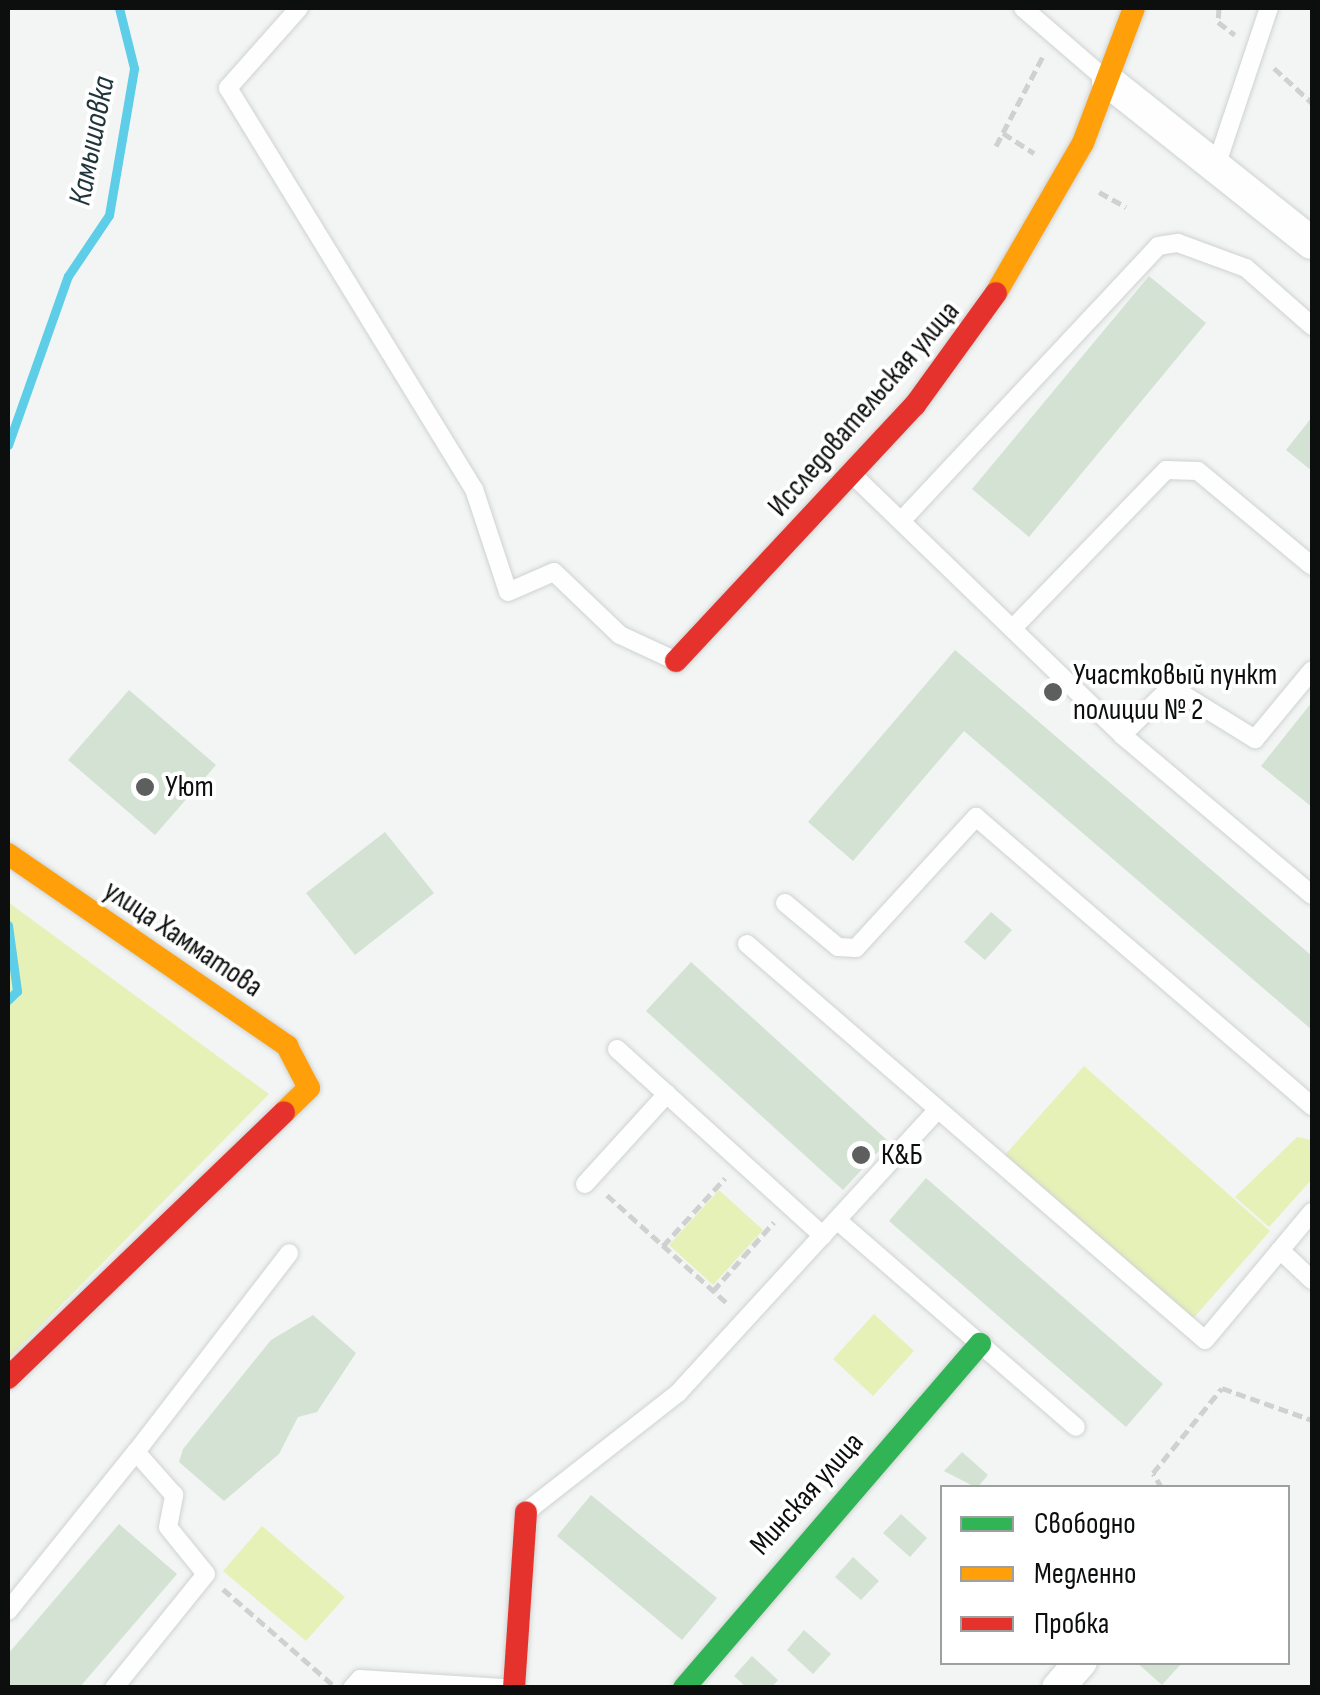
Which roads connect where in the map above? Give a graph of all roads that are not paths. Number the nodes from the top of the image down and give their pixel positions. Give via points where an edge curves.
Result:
1 (299, 8) edge
2 (1023, 8) edge
3 (1134, 8) edge
4 (1268, 8) edge
5 (1108, 81) junction
6 (1216, 166) junction
7 (1312, 243) edge
8 (1312, 326) edge
9 (853, 475) junction
10 (902, 520) junction
11 (1312, 566) edge
12 (1013, 628) junction
13 (676, 661) joint
14 (1312, 670) edge
15 (1122, 735) junction
16 (8, 854) edge
17 (1312, 894) edge
18 (785, 903) dead end
19 (747, 944) dead end
20 (618, 1049) dead end
21 (667, 1094) junction
22 (1312, 1106) edge
23 (933, 1114) junction
24 (588, 1182) road end
25 (1312, 1212) edge
26 (837, 1220) junction
27 (822, 1236) junction
28 (1280, 1250) junction
29 (288, 1253) dead end
30 (1312, 1280) edge
31 (980, 1344) junction
32 (8, 1378) edge
33 (1076, 1427) dead end
34 (136, 1452) junction
35 (526, 1512) joint
36 (8, 1611) edge
37 (1078, 1665) edge
38 (114, 1688) edge
39 (352, 1688) edge
40 (503, 1688) edge
41 (514, 1688) edge
42 (684, 1688) edge
43 (1058, 1688) edge

1 - 13 lane via 228,88 474,489 508,592 554,572 620,635
2 - 5 lane
3 - 5 street, Исследовательская улица
4 - 6 lane
5 - 6 street
5 - 9 street, Исследовательская улица via 1064,184 984,314
6 - 7 street
8 - 10 lane via 1246,268 1178,243 1158,246
9 - 10 lane
9 - 13 street, Исследовательская улица
10 - 12 lane
11 - 12 lane via 1198,471 1166,470
12 - 15 lane
14 - 15 lane via 1255,739 1171,687
15 - 17 lane
16 - 32 street, улица Хамматова via 288,1046 309,1088
18 - 22 lane via 838,947 856,948 976,817
19 - 23 lane
20 - 21 lane
21 - 24 lane
21 - 27 lane
23 - 26 lane
23 - 28 lane via 1205,1340
25 - 28 lane
26 - 27 lane
26 - 31 lane
27 - 35 lane via 666,1404
28 - 30 lane
29 - 34 lane
31 - 33 lane
31 - 42 street, Минская улица
34 - 36 lane
34 - 38 lane via 174,1495 168,1527 206,1574
35 - 41 street
37 - 43 street
39 - 40 lane via 360,1679

